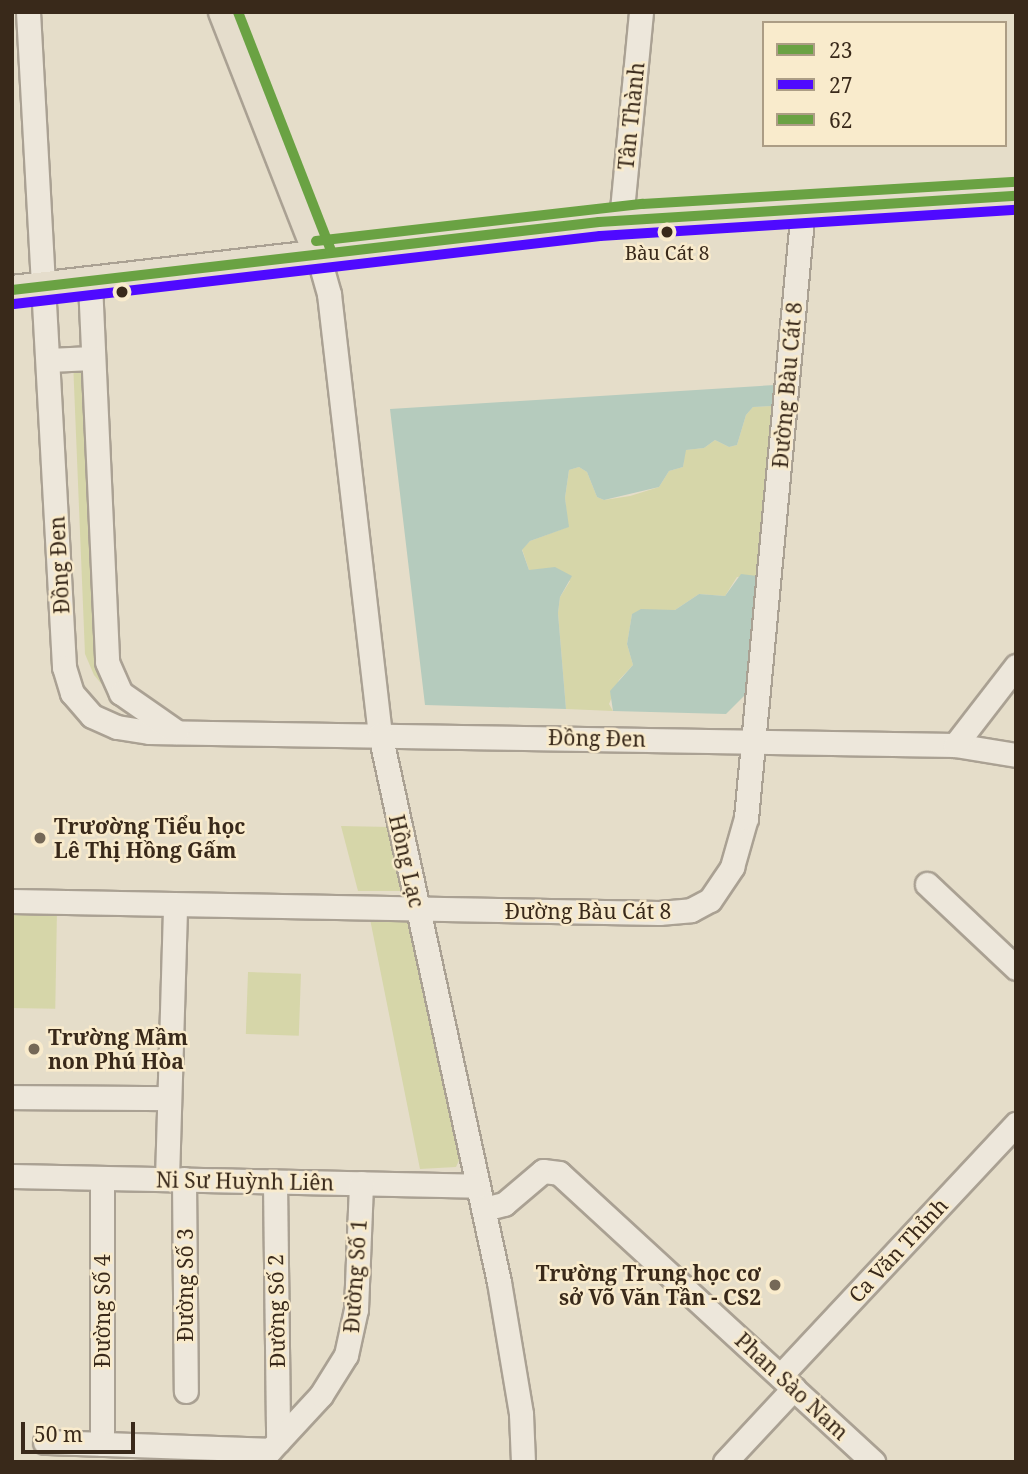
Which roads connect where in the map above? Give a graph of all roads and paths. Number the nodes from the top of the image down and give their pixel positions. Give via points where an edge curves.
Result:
1 (28, 12) edge
2 (223, 12) edge
3 (642, 12) edge
4 (1016, 196) edge
5 (803, 208) junction
6 (621, 220) junction
7 (318, 255) junction
8 (90, 283) junction
9 (45, 288) junction
10 (12, 290) edge
11 (93, 358) junction
12 (48, 360) junction
13 (1016, 666) edge
14 (177, 732) junction
15 (380, 734) junction
16 (754, 741) junction
17 (954, 745) junction
18 (1016, 755) edge
19 (927, 884) dead end
20 (12, 901) edge
21 (175, 905) junction
22 (418, 909) junction
23 (1016, 968) edge
24 (12, 1097) edge
25 (169, 1098) junction
26 (1016, 1124) edge
27 (12, 1176) edge
28 (102, 1178) junction
29 (175, 1179) junction
30 (275, 1182) junction
31 (361, 1183) junction
32 (478, 1186) junction
33 (484, 1209) junction
34 (787, 1382) junction
35 (186, 1391) dead end
36 (44, 1442) dead end
37 (102, 1444) junction
38 (269, 1451) edge
39 (523, 1462) edge
40 (725, 1462) edge
41 (873, 1462) edge

1 - 9 street, Đồng Đen
2 - 7 main road
3 - 6 street, Tân Thành
4 - 5 main road
5 - 6 main road
5 - 16 street, Đường Bàu Cát 8
6 - 7 main road
7 - 8 main road
7 - 15 street, Hồng Lạc via 329,294
8 - 9 main road
8 - 11 street, Đồng Đen
9 - 10 main road
9 - 12 street, Đồng Đen
11 - 12 street
11 - 14 street, Đồng Đen via 107,662 121,693
12 - 14 street, Đồng Đen via 68,685 85,710 100,721 130,730
13 - 17 street
14 - 15 street, Đồng Đen
15 - 16 street, Đồng Đen
15 - 22 street, Hồng Lạc
16 - 17 street, Đồng Đen
16 - 22 street, Đường Bàu Cát 8 via 739,849 722,885 704,905 659,913
17 - 18 street, Đồng Đen
19 - 23 street
20 - 21 street, Đường Bàu Cát 8
21 - 22 street, Đường Bàu Cát 8
21 - 25 street, Đường Số 3
22 - 32 street, Hồng Lạc
24 - 25 street
25 - 29 street, Đường Số 3
26 - 34 street, Ca Văn Thỉnh
27 - 28 street, Ni Sư Huỳnh Liên
28 - 29 street, Ni Sư Huỳnh Liên
28 - 37 street, Đường Số 4
29 - 30 street, Ni Sư Huỳnh Liên
29 - 35 street, Đường Số 3
30 - 31 street, Ni Sư Huỳnh Liên
30 - 38 street, Đường Số 2
31 - 32 street, Ni Sư Huỳnh Liên
31 - 38 street, Đường Số 1 via 356,1308 349,1345 326,1388
32 - 33 street, Hồng Lạc
33 - 34 street, Phan Sào Nam via 504,1204 545,1170 559,1173
33 - 39 street, Hồng Lạc via 515,1375
34 - 40 street, Ca Văn Thỉnh
34 - 41 street, Phan Sào Nam
36 - 37 street
37 - 38 street

